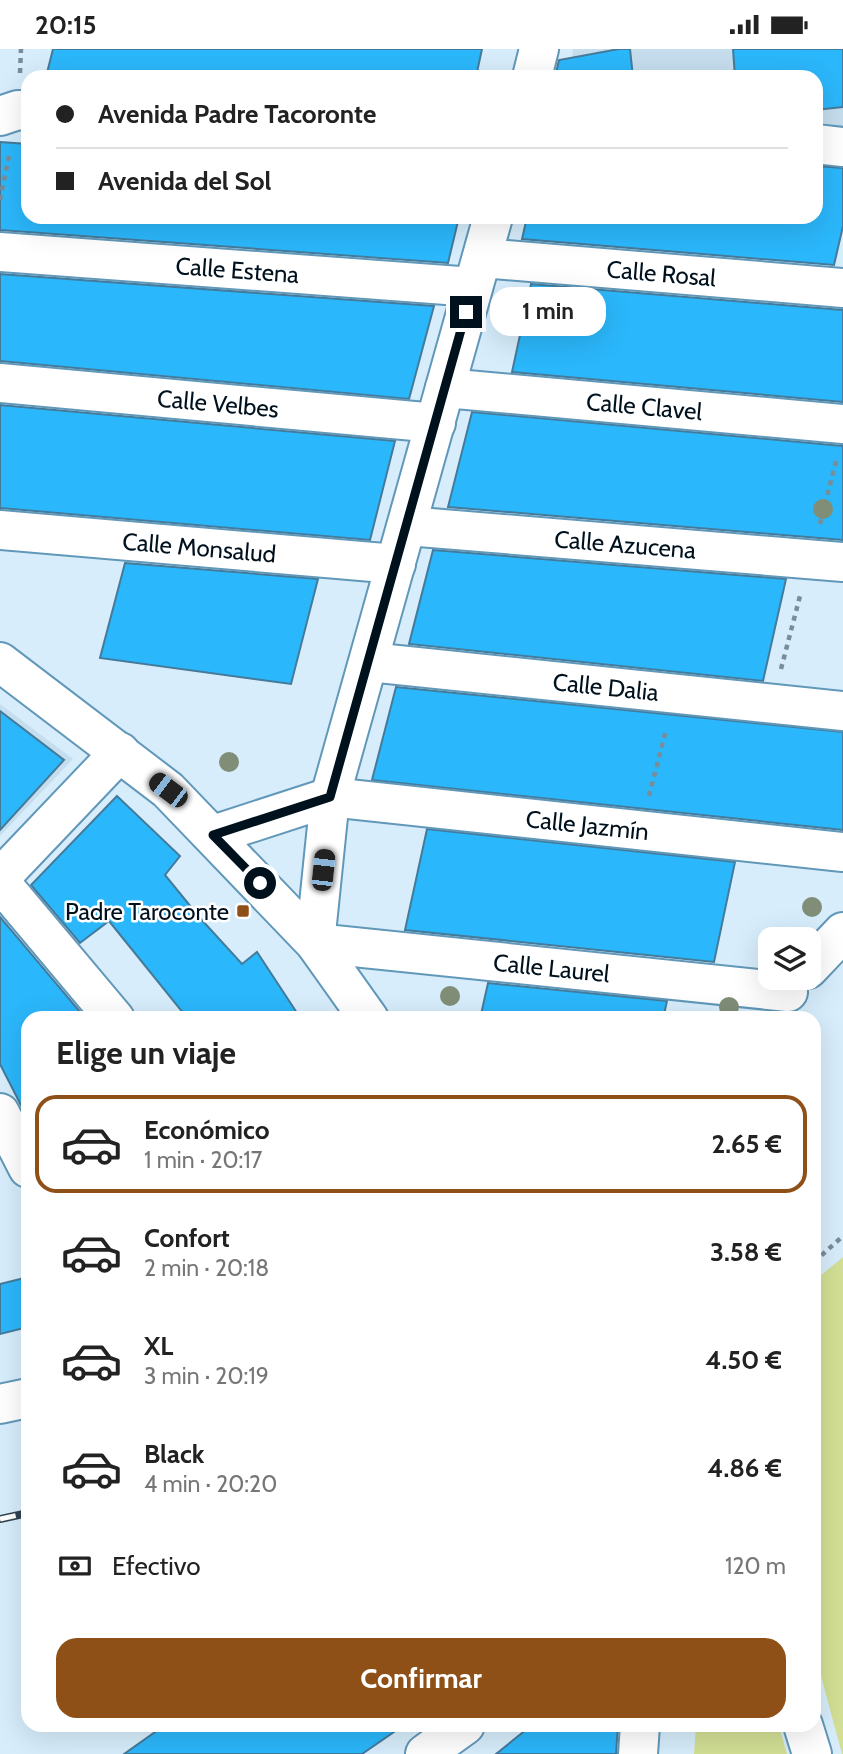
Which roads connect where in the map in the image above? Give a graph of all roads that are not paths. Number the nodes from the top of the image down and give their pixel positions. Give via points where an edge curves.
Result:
1 (540, 49) edge
2 (534, 70) edge
3 (823, 145) edge
4 (843, 146) edge
5 (491, 224) edge
6 (0, 252) edge
7 (478, 272) junction
8 (843, 288) edge
9 (0, 383) edge
10 (440, 406) junction
11 (843, 424) edge
12 (407, 526) junction
13 (0, 530) edge
14 (843, 562) edge
15 (396, 564) junction
16 (0, 662) edge
17 (369, 662) junction
18 (843, 711) edge
19 (120, 752) junction
20 (330, 797) junction
21 (213, 835) junction
22 (843, 852) edge
23 (0, 880) edge
24 (843, 932) edge
25 (316, 943) junction
26 (821, 956) edge
27 (758, 977) edge
28 (789, 990) edge
29 (108, 1011) edge
30 (363, 1011) edge
31 (769, 1011) edge
32 (0, 1113) edge
33 (21, 1154) edge
34 (21, 1400) edge
35 (0, 1404) edge
36 (455, 1732) edge
37 (640, 1732) edge
38 (665, 1732) edge
39 (805, 1732) edge
40 (425, 1754) edge
41 (638, 1754) edge
42 (664, 1754) edge
43 (811, 1754) edge

1 - 2 street
3 - 4 street
5 - 7 street
6 - 7 street, Calle Estena
7 - 8 street, Calle Rosal
7 - 10 street
9 - 10 street, Calle Velbes
10 - 11 street, Calle Clavel
10 - 12 street
12 - 14 street, Calle Azucena
12 - 15 street
13 - 15 street, Calle Monsalud
15 - 17 street
16 - 19 street
17 - 18 street, Calle Dalia
17 - 20 street
19 - 21 street via 168,790
19 - 23 street
20 - 21 street
20 - 22 street, Calle Jazmín
20 - 25 street
21 - 25 street
23 - 29 street
24 - 26 street
25 - 27 street, Calle Laurel
25 - 30 street
28 - 31 street
32 - 33 street
34 - 35 street
36 - 40 street
37 - 41 street
38 - 42 street
39 - 43 street

